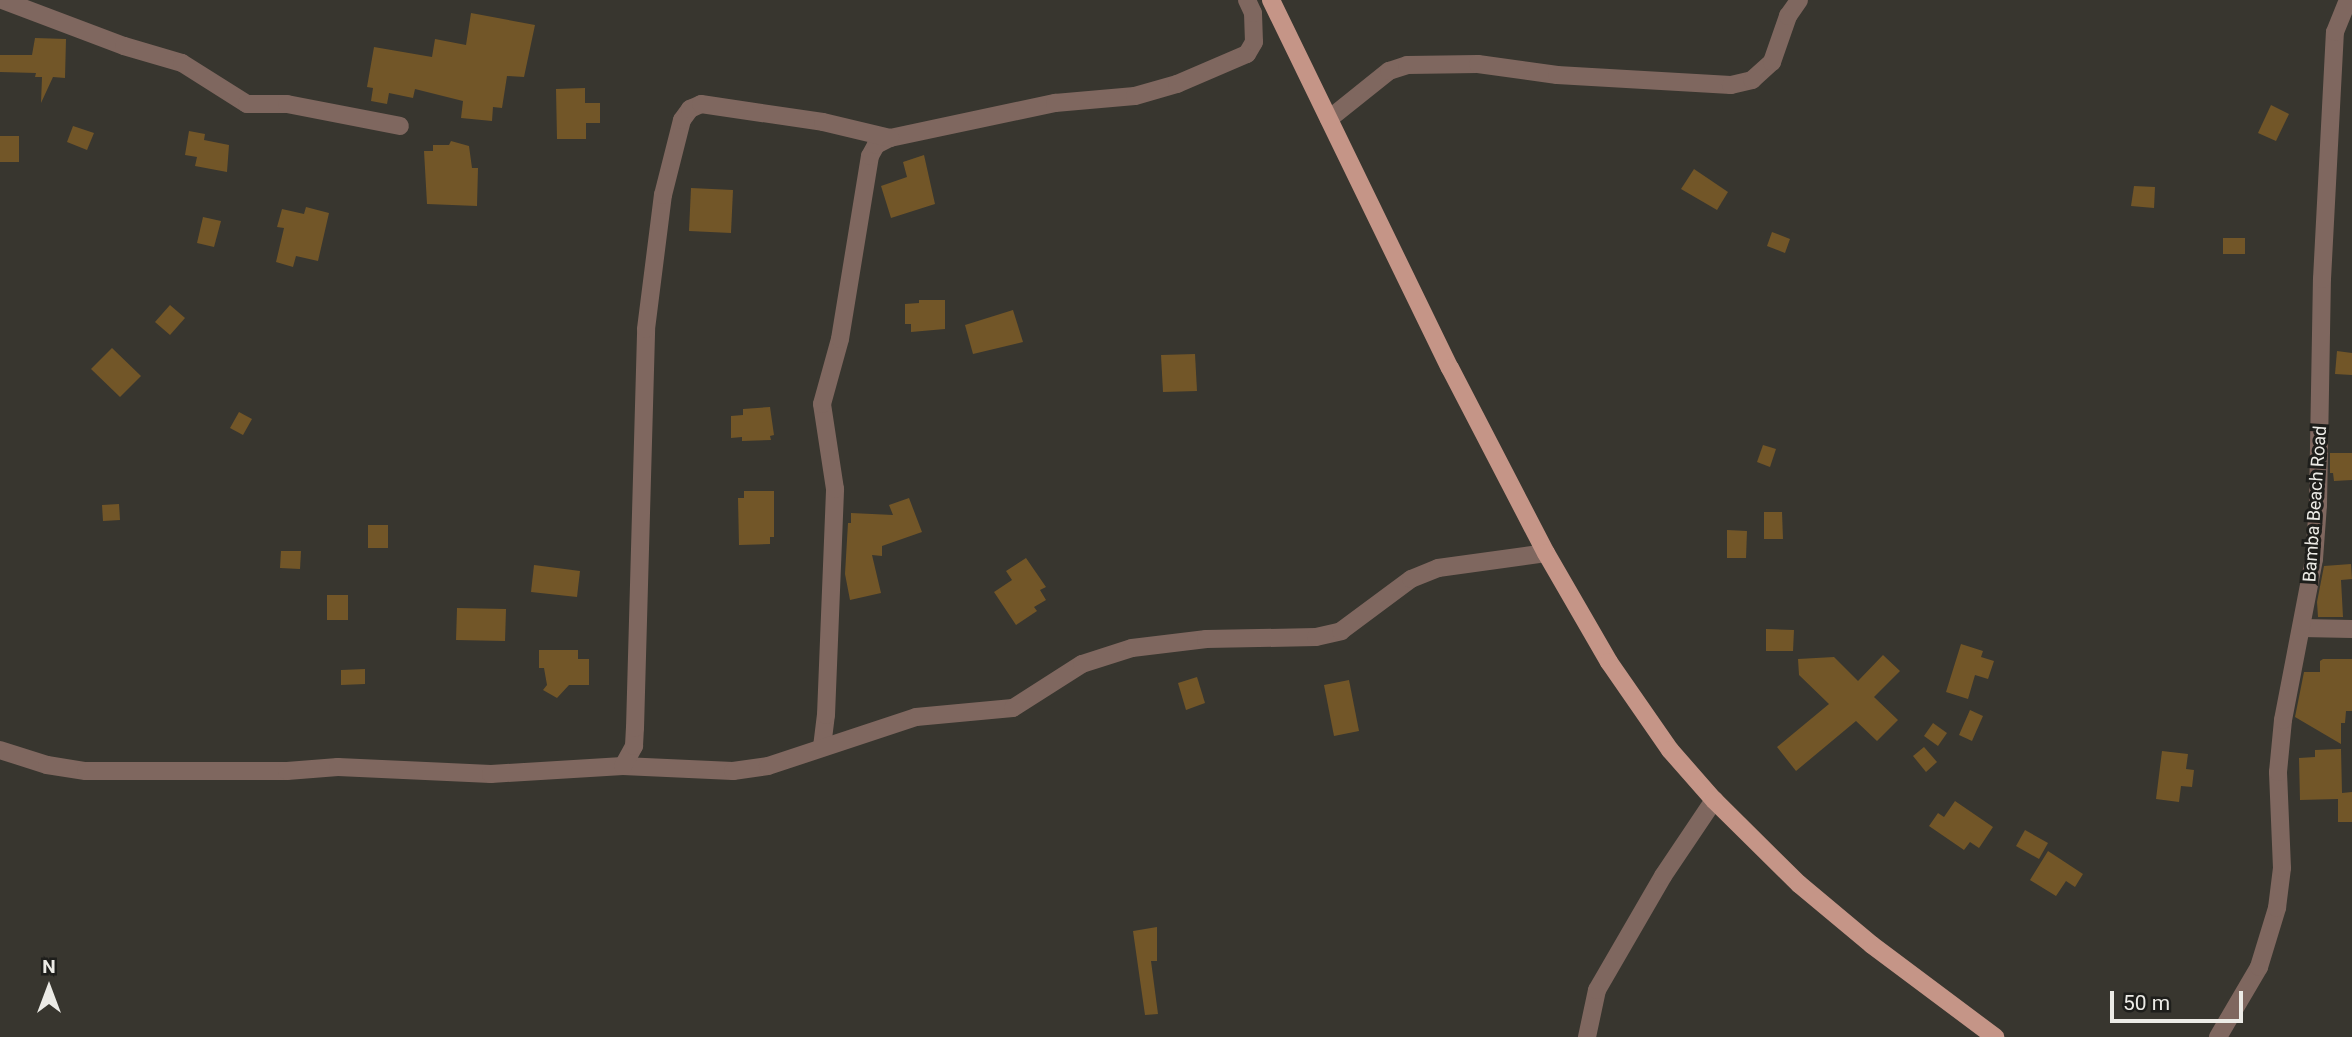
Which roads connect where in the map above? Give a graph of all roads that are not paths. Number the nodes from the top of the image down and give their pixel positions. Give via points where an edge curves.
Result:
1 (2, 0) edge
2 (1247, 0) edge
3 (1271, 0) edge
4 (1799, 0) edge
5 (2348, 0) edge
6 (1329, 119) junction
7 (400, 126) dead end
8 (890, 138) junction
9 (1546, 554) junction
10 (2302, 628) junction
11 (2352, 629) edge
12 (822, 747) junction
13 (0, 750) edge
14 (623, 766) junction
15 (1714, 800) junction
16 (1587, 1037) edge
17 (1995, 1037) edge
18 (2218, 1037) edge

1 - 7 street via 182,63 247,104 287,104
2 - 8 street via 1253,13 1254,42 1247,54 1177,84 1135,96 1055,103
3 - 6 main road
4 - 6 street via 1788,16 1772,62 1752,80 1731,85 1557,75 1478,64 1407,65 1389,71
5 - 10 street, Bamba Beach Road via 2335,32 2322,279 2318,505
6 - 9 main road
8 - 12 street via 876,145 870,156 840,339 822,404 835,489
8 - 14 street via 823,122 701,104 682,120 663,195 646,329 635,728 634,746
9 - 12 street via 1438,568 1411,579 1341,631 1317,637 1206,639 1132,648 1082,664 1013,708 916,717
9 - 15 main road via 1609,662 1671,750
10 - 11 street
10 - 18 street, Bamba Beach Road via 2291,672 2278,772 2282,868 2277,908 2259,967
12 - 14 street via 768,766 733,771
13 - 14 street via 86,771 338,767 491,774
15 - 16 street via 1663,876 1597,990
15 - 17 main road via 1810,893

